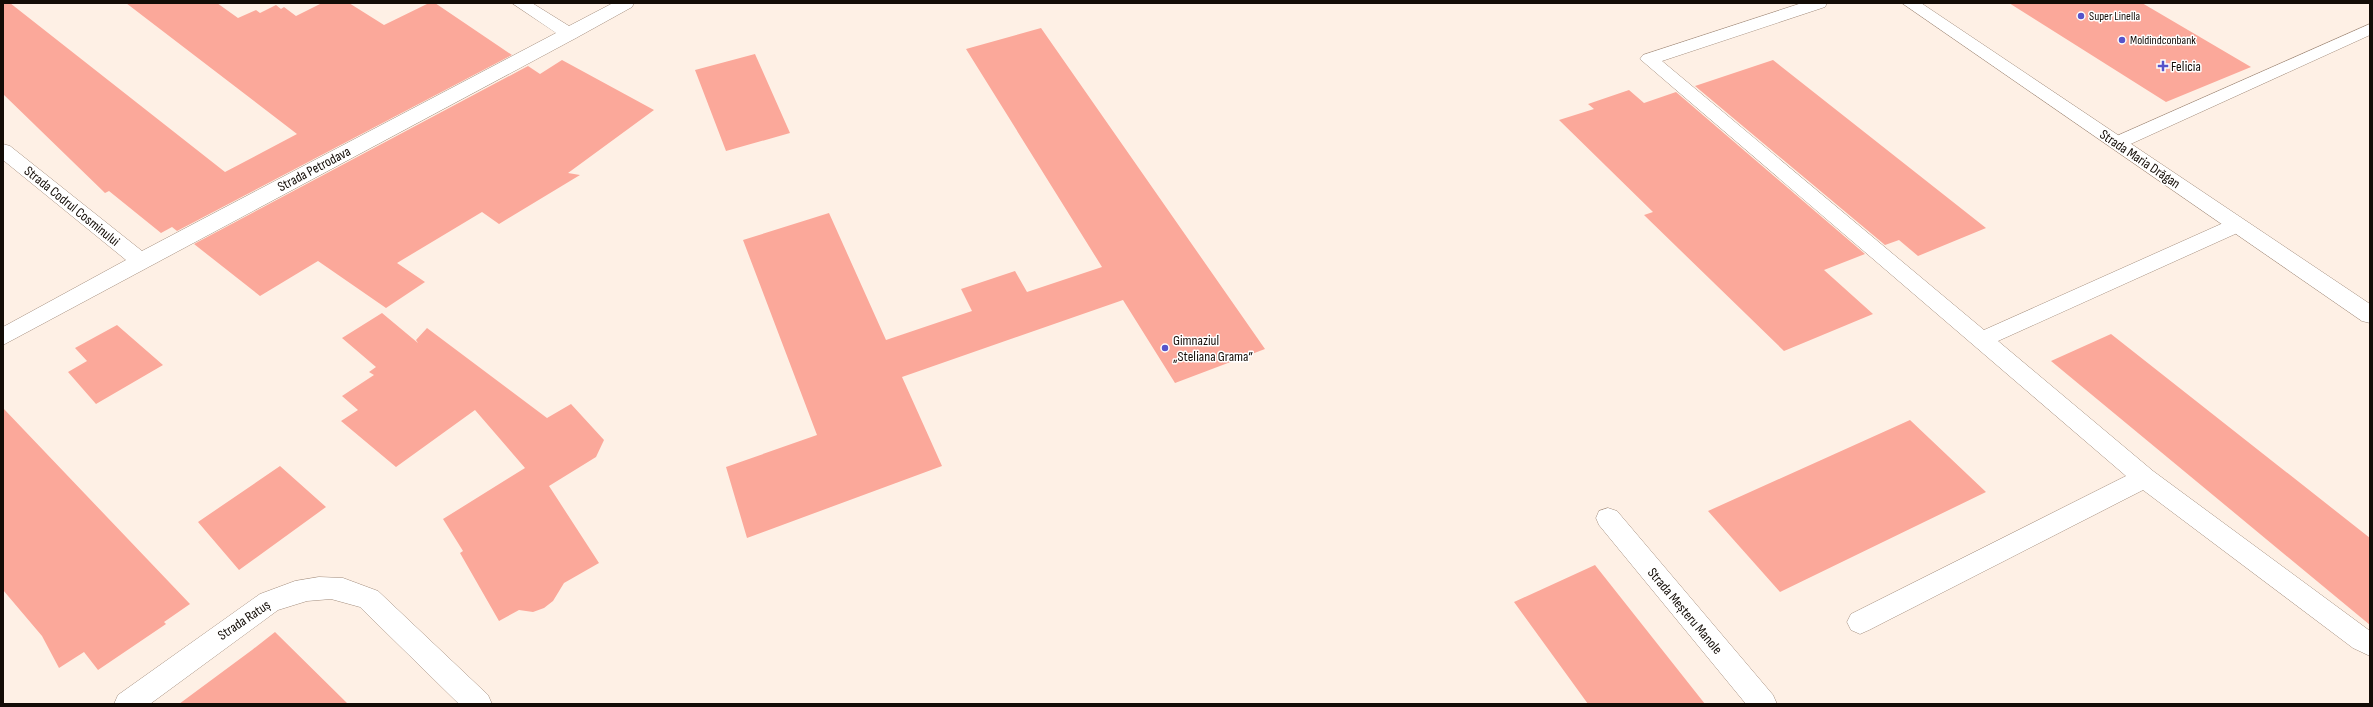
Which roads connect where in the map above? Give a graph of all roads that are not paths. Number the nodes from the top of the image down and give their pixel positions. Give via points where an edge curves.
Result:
1 (520, 3) edge
2 (626, 3) edge
3 (1819, 3) edge
4 (1910, 3) edge
5 (2370, 29) edge
6 (570, 34) junction
7 (2117, 143) junction
8 (3, 150) edge
9 (2237, 225) junction
10 (141, 261) junction
11 (2370, 315) edge
12 (3, 337) edge
13 (1981, 340) junction
14 (2145, 478) junction
15 (1608, 518) dead end
16 (1860, 622) dead end
17 (2370, 644) edge
18 (128, 704) edge
19 (478, 704) edge
20 (1763, 704) edge

1 - 6 street
2 - 6 street, Strada Petrodava
3 - 13 street via 1648,59
4 - 7 street, Strada Maria Drăgan
5 - 7 street
6 - 10 street, Strada Petrodava
7 - 9 street, Strada Maria Drăgan
8 - 10 street, Strada Codrul Cosminului
9 - 11 street, Strada Maria Drăgan
9 - 13 street
10 - 12 street, Strada Petrodava
13 - 14 street
14 - 16 street
14 - 17 street
15 - 20 street, Strada Meșteru Manole
18 - 19 street, Strada Ratuș via 269,602 294,592 319,587 350,590 369,599

